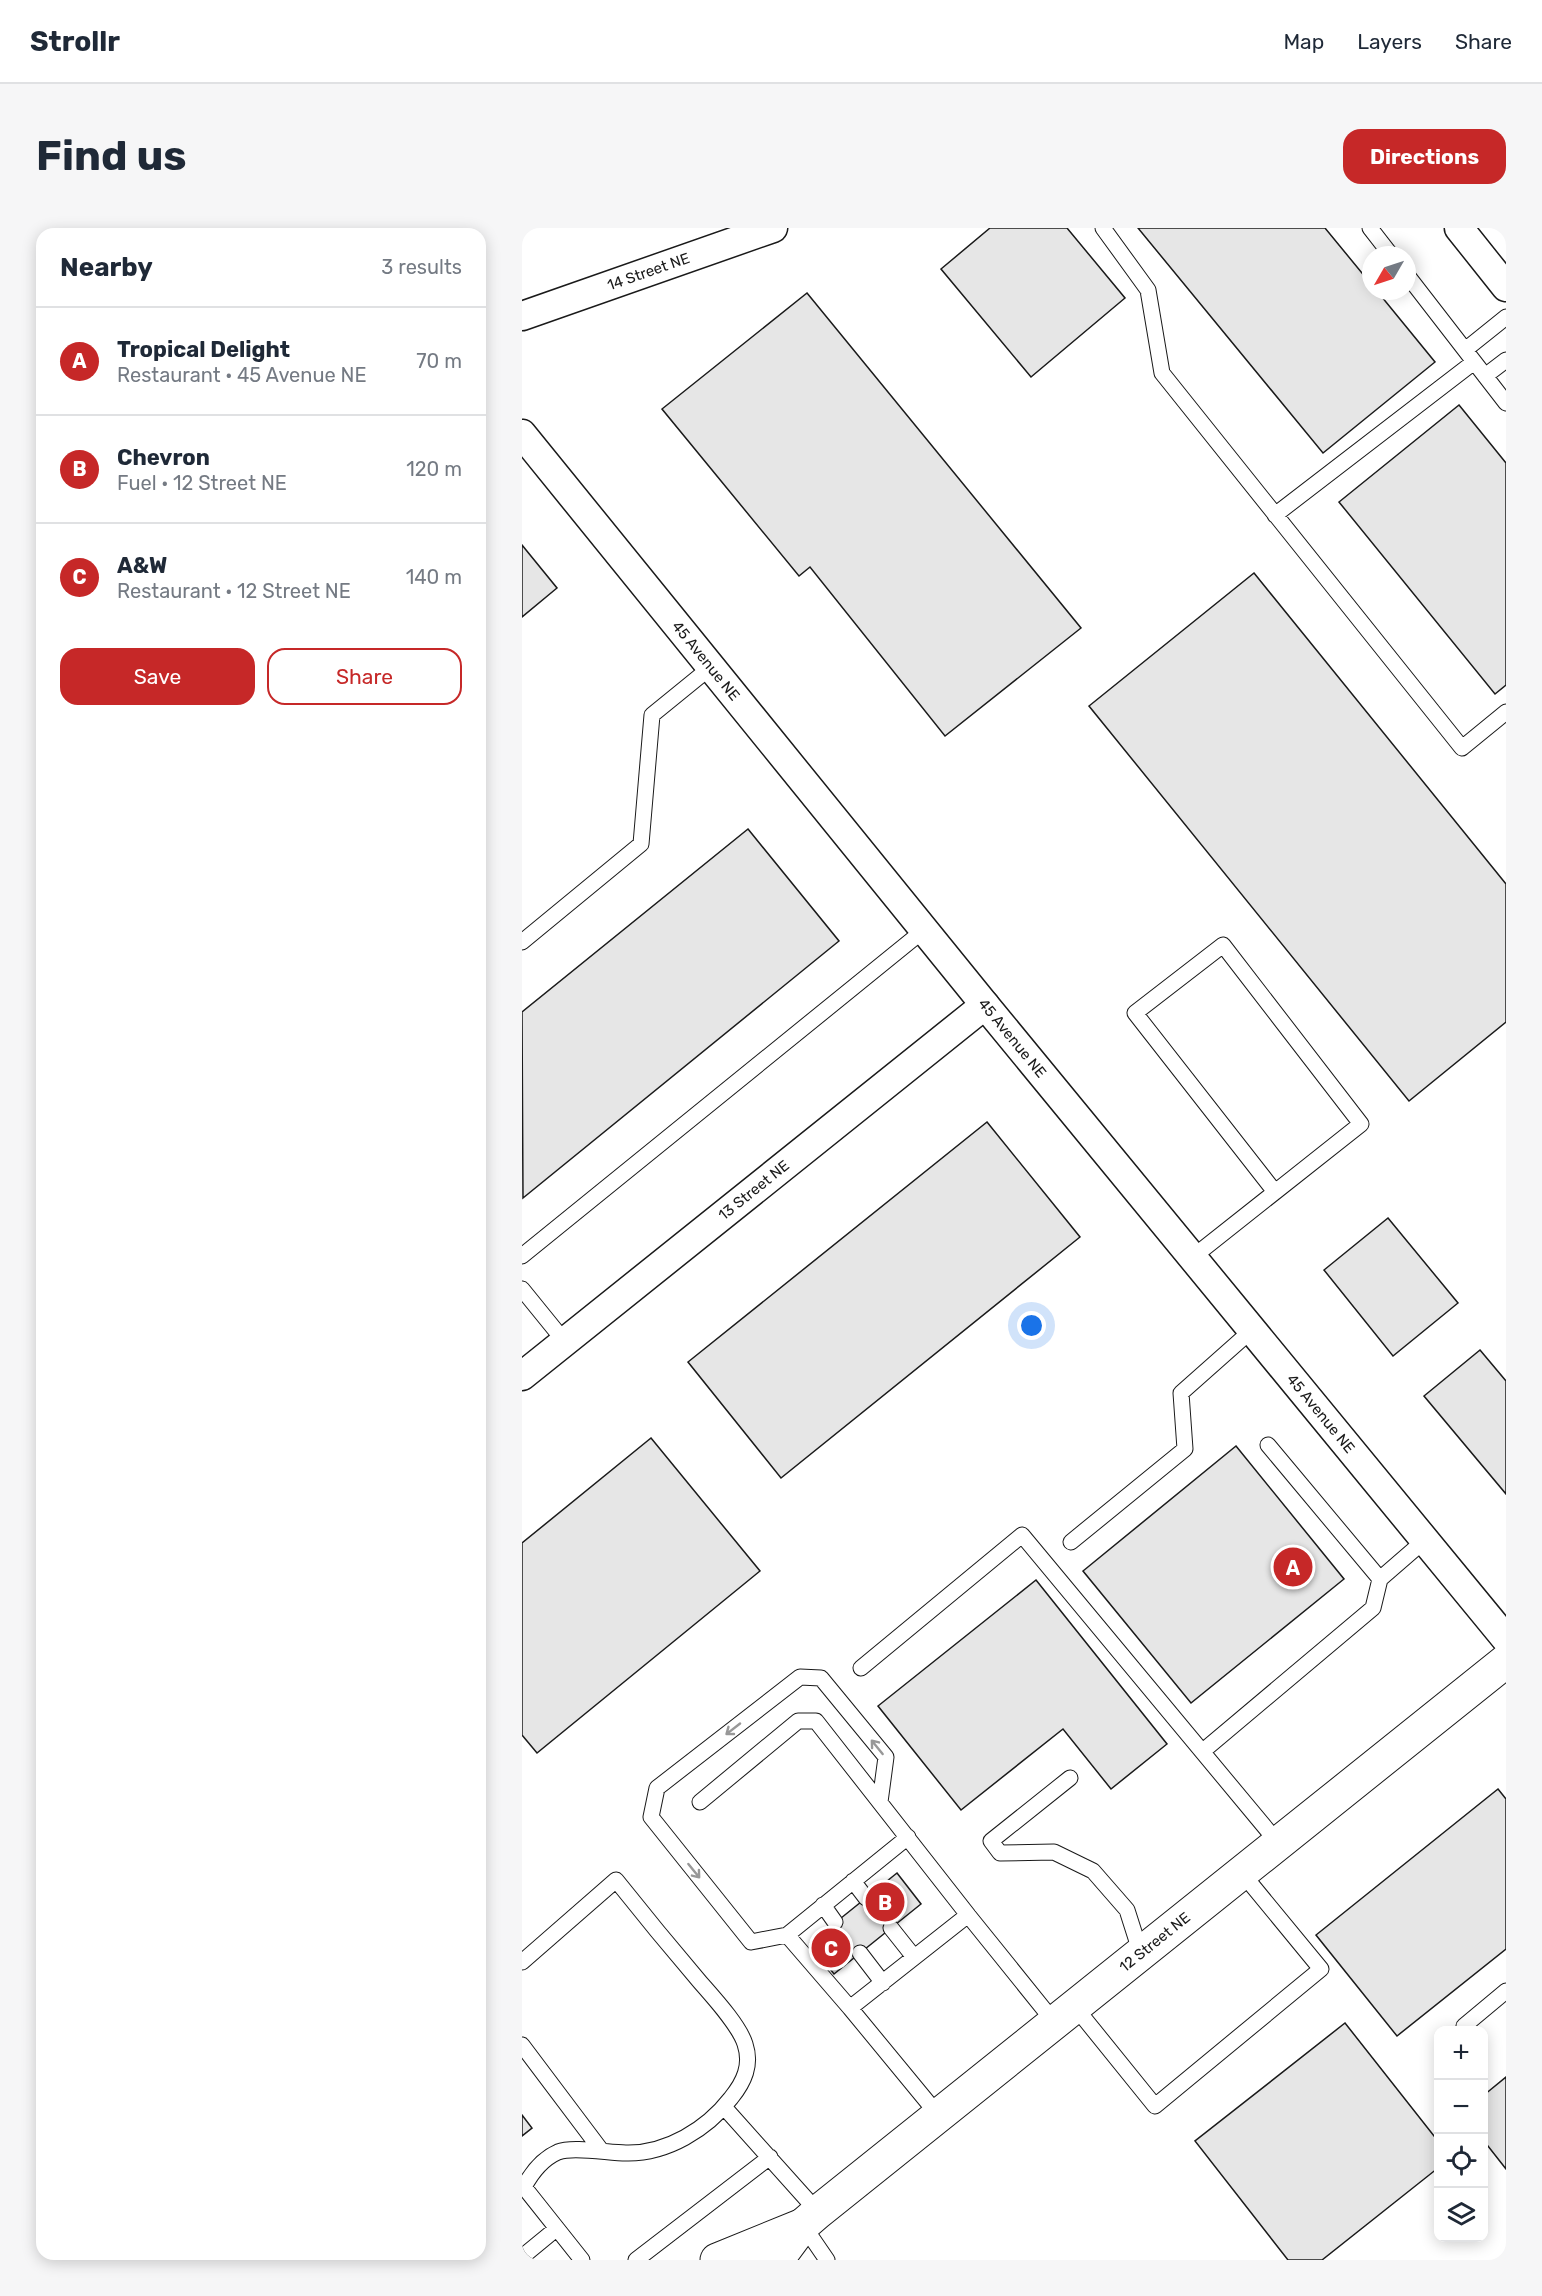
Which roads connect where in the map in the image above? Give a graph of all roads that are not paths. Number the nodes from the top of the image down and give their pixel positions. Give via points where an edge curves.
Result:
1 (773, 228) edge
2 (1103, 228) edge
3 (1371, 228) edge
4 (1459, 228) edge
5 (722, 236) edge
6 (1384, 246) edge
7 (1416, 287) edge
8 (1506, 287) edge
9 (522, 316) edge
10 (1506, 317) edge
11 (1465, 350) junction
12 (1506, 360) edge
13 (1474, 362) junction
14 (1485, 376) junction
15 (1506, 403) edge
16 (522, 434) edge
17 (1275, 515) junction
18 (711, 668) junction
19 (1506, 712) edge
20 (924, 930) junction
21 (522, 942) edge
22 (985, 1005) junction
23 (1275, 1192) junction
24 (522, 1256) edge
25 (1193, 1257) junction
26 (522, 1289) edge
27 (1252, 1330) junction
28 (566, 1341) junction
29 (522, 1376) edge
30 (1268, 1444) dead end
31 (1425, 1540) junction
32 (1071, 1542) dead end
33 (1380, 1579) junction
34 (1506, 1640) edge
35 (1506, 1661) edge
36 (861, 1668) dead end
37 (1203, 1751) junction
38 (1070, 1778) dead end
39 (700, 1802) dead end
40 (880, 1802) junction
41 (908, 1837) junction
42 (1279, 1844) junction
43 (1242, 1873) junction
44 (853, 1881) junction
45 (866, 1898) dead end
46 (823, 1905) junction
47 (968, 1915) junction
48 (835, 1922) dead end
49 (891, 1928) dead end
50 (787, 1935) junction
51 (860, 1953) dead end
52 (1141, 1954) junction
53 (914, 1957) junction
54 (522, 1962) edge
55 (883, 1983) junction
56 (1506, 1991) edge
57 (850, 2008) junction
58 (1065, 2015) junction
59 (1464, 2026) dead end
60 (522, 2045) edge
61 (724, 2107) junction
62 (939, 2116) junction
63 (601, 2150) junction
64 (770, 2157) junction
65 (811, 2219) junction
66 (556, 2229) junction
67 (522, 2257) edge
68 (582, 2260) edge
69 (636, 2260) edge
70 (717, 2260) edge
71 (777, 2260) edge
72 (827, 2260) edge

1 - 5 street, 14 Street NE
2 - 17 lane via 1148,290 1162,373
3 - 6 lane
4 - 8 street
5 - 9 street, 14 Street NE
7 - 11 lane
10 - 11 lane
11 - 13 lane
12 - 14 lane
13 - 14 lane
13 - 17 lane
14 - 15 lane
16 - 18 street, 45 Avenue NE
17 - 19 lane via 1462,748
18 - 20 street, 45 Avenue NE
18 - 21 lane via 652,715 641,844
20 - 22 street, 45 Avenue NE
20 - 24 lane
22 - 25 street, 45 Avenue NE
22 - 28 street, 13 Street NE
23 - 23 lane via 1361,1124 1223,945 1135,1013
23 - 25 lane
25 - 27 street, 45 Avenue NE
26 - 28 lane
27 - 31 street, 45 Avenue NE
27 - 32 lane via 1181,1393 1185,1449
28 - 29 street, 13 Street NE
30 - 33 lane
31 - 33 lane
31 - 34 street, 45 Avenue NE
33 - 37 lane via 1373,1608
35 - 42 street, 12 Street NE
36 - 37 lane via 1023,1535
37 - 42 lane
38 - 52 lane via 991,1841 1000,1853 1054,1852 1093,1871 1127,1910
39 - 40 lane via 798,1721 816,1721
40 - 41 lane
40 -> 50 lane via 886,1757 820,1678 800,1677 657,1788 651,1817 751,1942
41 - 44 lane
41 - 47 lane
42 - 43 street, 12 Street NE
43 - 52 street, 12 Street NE
43 - 58 lane via 1321,1969 1155,2106
44 - 45 lane
44 - 46 lane
46 - 48 lane
46 - 50 lane
47 - 53 lane
47 - 58 lane
49 - 53 lane
50 - 57 lane
51 - 55 lane
52 - 58 street, 12 Street NE
53 - 55 lane
54 - 61 lane via 616,1880 726,2013 745,2043 748,2064 744,2082
55 - 57 lane
56 - 59 lane
57 - 62 lane
58 - 62 street, 12 Street NE
60 - 63 lane
61 - 63 lane via 702,2128 653,2150
61 - 64 lane
62 - 65 street, 12 Street NE
63 - 66 lane via 560,2151 531,2173 524,2187
64 - 65 lane
64 - 69 lane
65 - 70 street, 12 Street NE
65 - 71 street, 12 Street NE
65 - 72 lane
66 - 67 lane
66 - 68 lane

